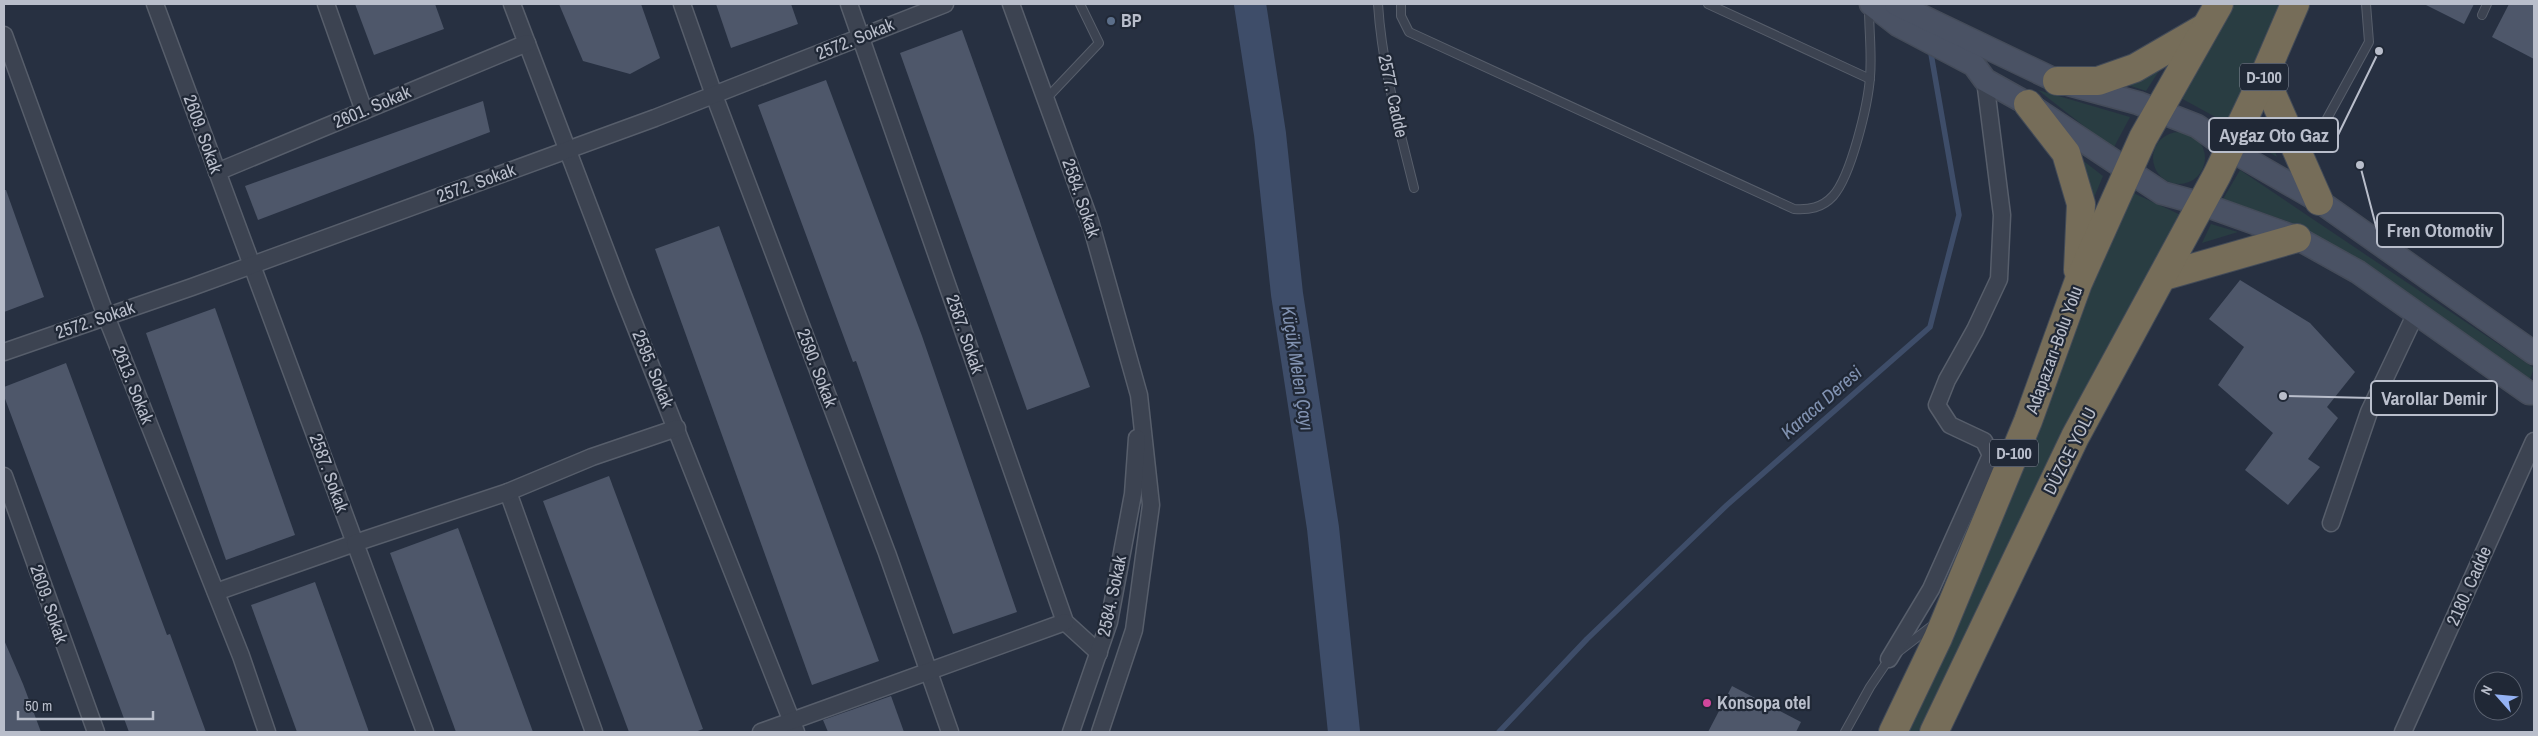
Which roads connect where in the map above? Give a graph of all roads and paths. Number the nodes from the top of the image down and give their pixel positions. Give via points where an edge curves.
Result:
1 (155, 4) edge
2 (326, 4) edge
3 (512, 4) edge
4 (682, 4) edge
5 (849, 4) edge
6 (945, 4) edge
7 (1011, 4) edge
8 (1080, 4) edge
9 (1378, 4) edge
10 (1401, 4) edge
11 (1708, 4) edge
12 (1870, 4) edge
13 (2219, 4) edge
14 (2295, 4) edge
15 (2366, 4) edge
16 (2487, 4) edge
17 (1897, 14) edge
18 (2482, 15) dead end
19 (2205, 27) junction
20 (4, 35) edge
21 (861, 37) junction
22 (527, 43) junction
23 (1980, 72) junction
24 (2264, 76) junction
25 (1870, 79) junction
26 (2057, 81) junction
27 (714, 95) junction
28 (1046, 99) junction
29 (2028, 104) junction
30 (364, 111) junction
31 (2159, 111) junction
32 (2229, 149) junction
33 (567, 150) junction
34 (2302, 165) junction
35 (2129, 171) junction
36 (217, 172) junction
37 (1414, 188) dead end
38 (2319, 201) junction
39 (2202, 204) junction
40 (2297, 238) junction
41 (252, 265) junction
42 (2164, 276) junction
43 (2078, 284) junction
44 (2416, 313) junction
45 (106, 316) junction
46 (4, 352) edge
47 (2534, 353) edge
48 (2534, 393) edge
49 (1140, 395) junction
50 (677, 428) junction
51 (2534, 440) edge
52 (4, 476) edge
53 (508, 492) junction
54 (2331, 523) dead end
55 (355, 543) junction
56 (216, 592) junction
57 (1948, 613) junction
58 (1065, 622) junction
59 (1098, 653) junction
60 (1889, 660) junction
61 (928, 671) junction
62 (794, 726) edge
63 (96, 732) edge
64 (267, 732) edge
65 (425, 732) edge
66 (594, 732) edge
67 (761, 732) edge
68 (950, 732) edge
69 (1071, 732) edge
70 (1100, 732) edge
71 (1846, 732) edge
72 (1893, 732) edge
73 (1934, 732) edge
74 (2403, 732) edge

1 - 36 street, 2609. Sokak
2 - 30 street
3 - 22 street, 2595. Sokak
4 - 27 street, 2590. Sokak
5 - 21 street, 2587. Sokak
6 - 21 street, 2572. Sokak
7 - 28 street, 2584. Sokak
8 - 28 lane via 1099,43
9 - 37 lane, 2577. Cadde via 1390,94
10 - 25 lane via 1401,16 1409,32 1794,209 1819,206 1838,190 1862,124
11 - 25 lane
12 - 17 main road
12 - 25 lane
13 - 19 highway, Adapazarı-Bolu Yolu / D-100
14 - 24 highway, D-100
15 - 34 lane via 2369,42
16 - 18 lane
17 - 23 main road
17 - 26 main road via 1967,39
19 - 26 highway via 2135,68 2098,81
19 - 31 highway, Adapazarı-Bolu Yolu / D-100
20 - 45 street, 2613. Sokak
21 - 27 street, 2572. Sokak
21 - 58 street, 2587. Sokak
22 - 30 street, 2601. Sokak
22 - 33 street, 2595. Sokak
23 - 29 main road
23 - 60 street via 2002,216 1999,279 1946,380 1937,406 1950,425 1984,441 1990,455 1930,589
24 - 32 highway, D-100
24 - 34 highway
26 - 31 main road
27 - 33 street, 2572. Sokak
27 - 61 street, 2590. Sokak via 887,553
28 - 49 street, 2584. Sokak via 1090,220
29 - 35 main road
29 - 43 highway via 2066,152 2081,204
30 - 36 street, 2601. Sokak
31 - 32 main road via 2197,126
31 - 35 highway, Adapazarı-Bolu Yolu / D-100
32 - 38 main road
32 - 39 highway, DÜZCE YOLU / D-100
33 - 41 street, 2572. Sokak
33 - 50 street, 2595. Sokak
34 - 38 highway
35 - 39 main road via 2162,192
35 - 43 highway, Adapazarı-Bolu Yolu / D-100
36 - 41 street, 2609. Sokak
38 - 47 main road
39 - 40 main road
39 - 42 highway, DÜZCE YOLU / D-100
40 - 42 highway
40 - 44 main road via 2358,272
41 - 45 street, 2572. Sokak
41 - 55 street, 2587. Sokak
42 - 73 highway, DÜZCE YOLU / D-100 via 2075,437
43 - 57 highway, Adapazarı-Bolu Yolu / D-100 via 2028,421
44 - 48 main road via 2529,393
44 - 54 street via 2369,412
45 - 46 street, 2572. Sokak
45 - 56 street, 2613. Sokak
49 - 59 street, 2584. Sokak via 1133,494 1109,622
49 - 70 street, 2584. Sokak via 1151,505 1134,630
50 - 53 street via 592,457
50 - 62 street, 2595. Sokak
51 - 74 street, 2180. Cadde
52 - 63 street, 2609. Sokak
53 - 55 street
53 - 66 street
55 - 56 street
55 - 65 street
56 - 64 street, 2613. Sokak
57 - 60 lane
57 - 72 highway, Adapazarı-Bolu Yolu / D-100
58 - 59 street, 2587. Sokak
58 - 61 street
59 - 69 street, 2584. Sokak
60 - 71 lane
61 - 62 street
61 - 68 street, 2590. Sokak
62 - 67 street

